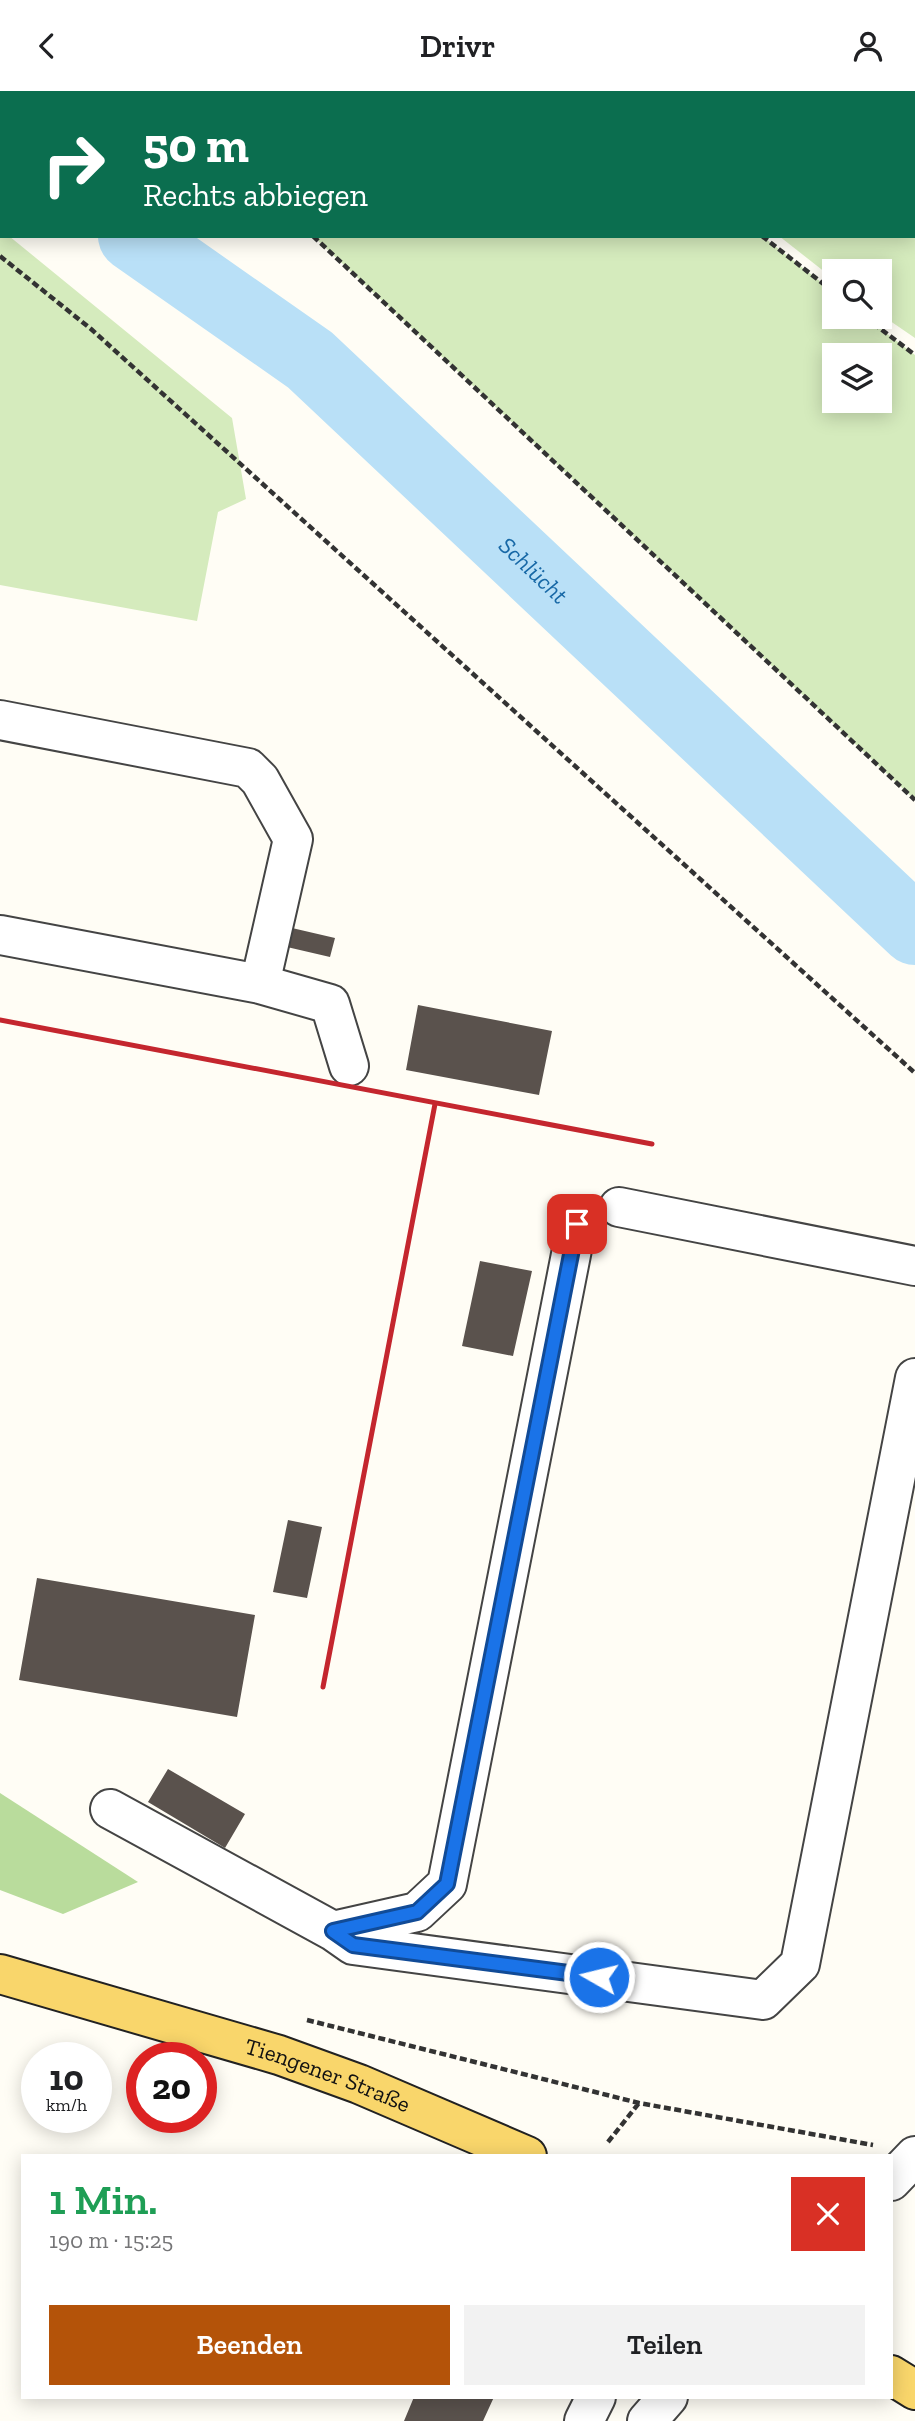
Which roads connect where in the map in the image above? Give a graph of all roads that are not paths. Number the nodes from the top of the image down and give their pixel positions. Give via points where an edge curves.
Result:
1 (0, 720) edge
2 (0, 935) edge
3 (260, 984) junction
4 (349, 1066) dead end
5 (619, 1207) dead end
6 (577, 1224) dead end
7 (915, 1266) edge
8 (915, 1378) edge
9 (110, 1809) dead end
10 (333, 1931) junction
11 (0, 1974) edge
12 (881, 2151) edge
13 (522, 2154) edge
14 (915, 2155) edge
15 (893, 2179) edge
16 (893, 2376) edge
17 (915, 2390) edge
18 (595, 2399) edge
19 (666, 2399) edge
20 (584, 2421) edge
21 (647, 2421) edge

1 - 3 street via 248,768 260,779 293,839
2 - 3 street
3 - 4 street via 330,1004
5 - 7 street
6 - 10 street via 447,1884 417,1912
8 - 10 street via 800,1964 763,2000 353,1945
9 - 10 street
11 - 13 main road, Tiengener Straße via 279,2055
12 - 14 street
14 - 15 street
16 - 17 main road
18 - 20 street
19 - 21 street

